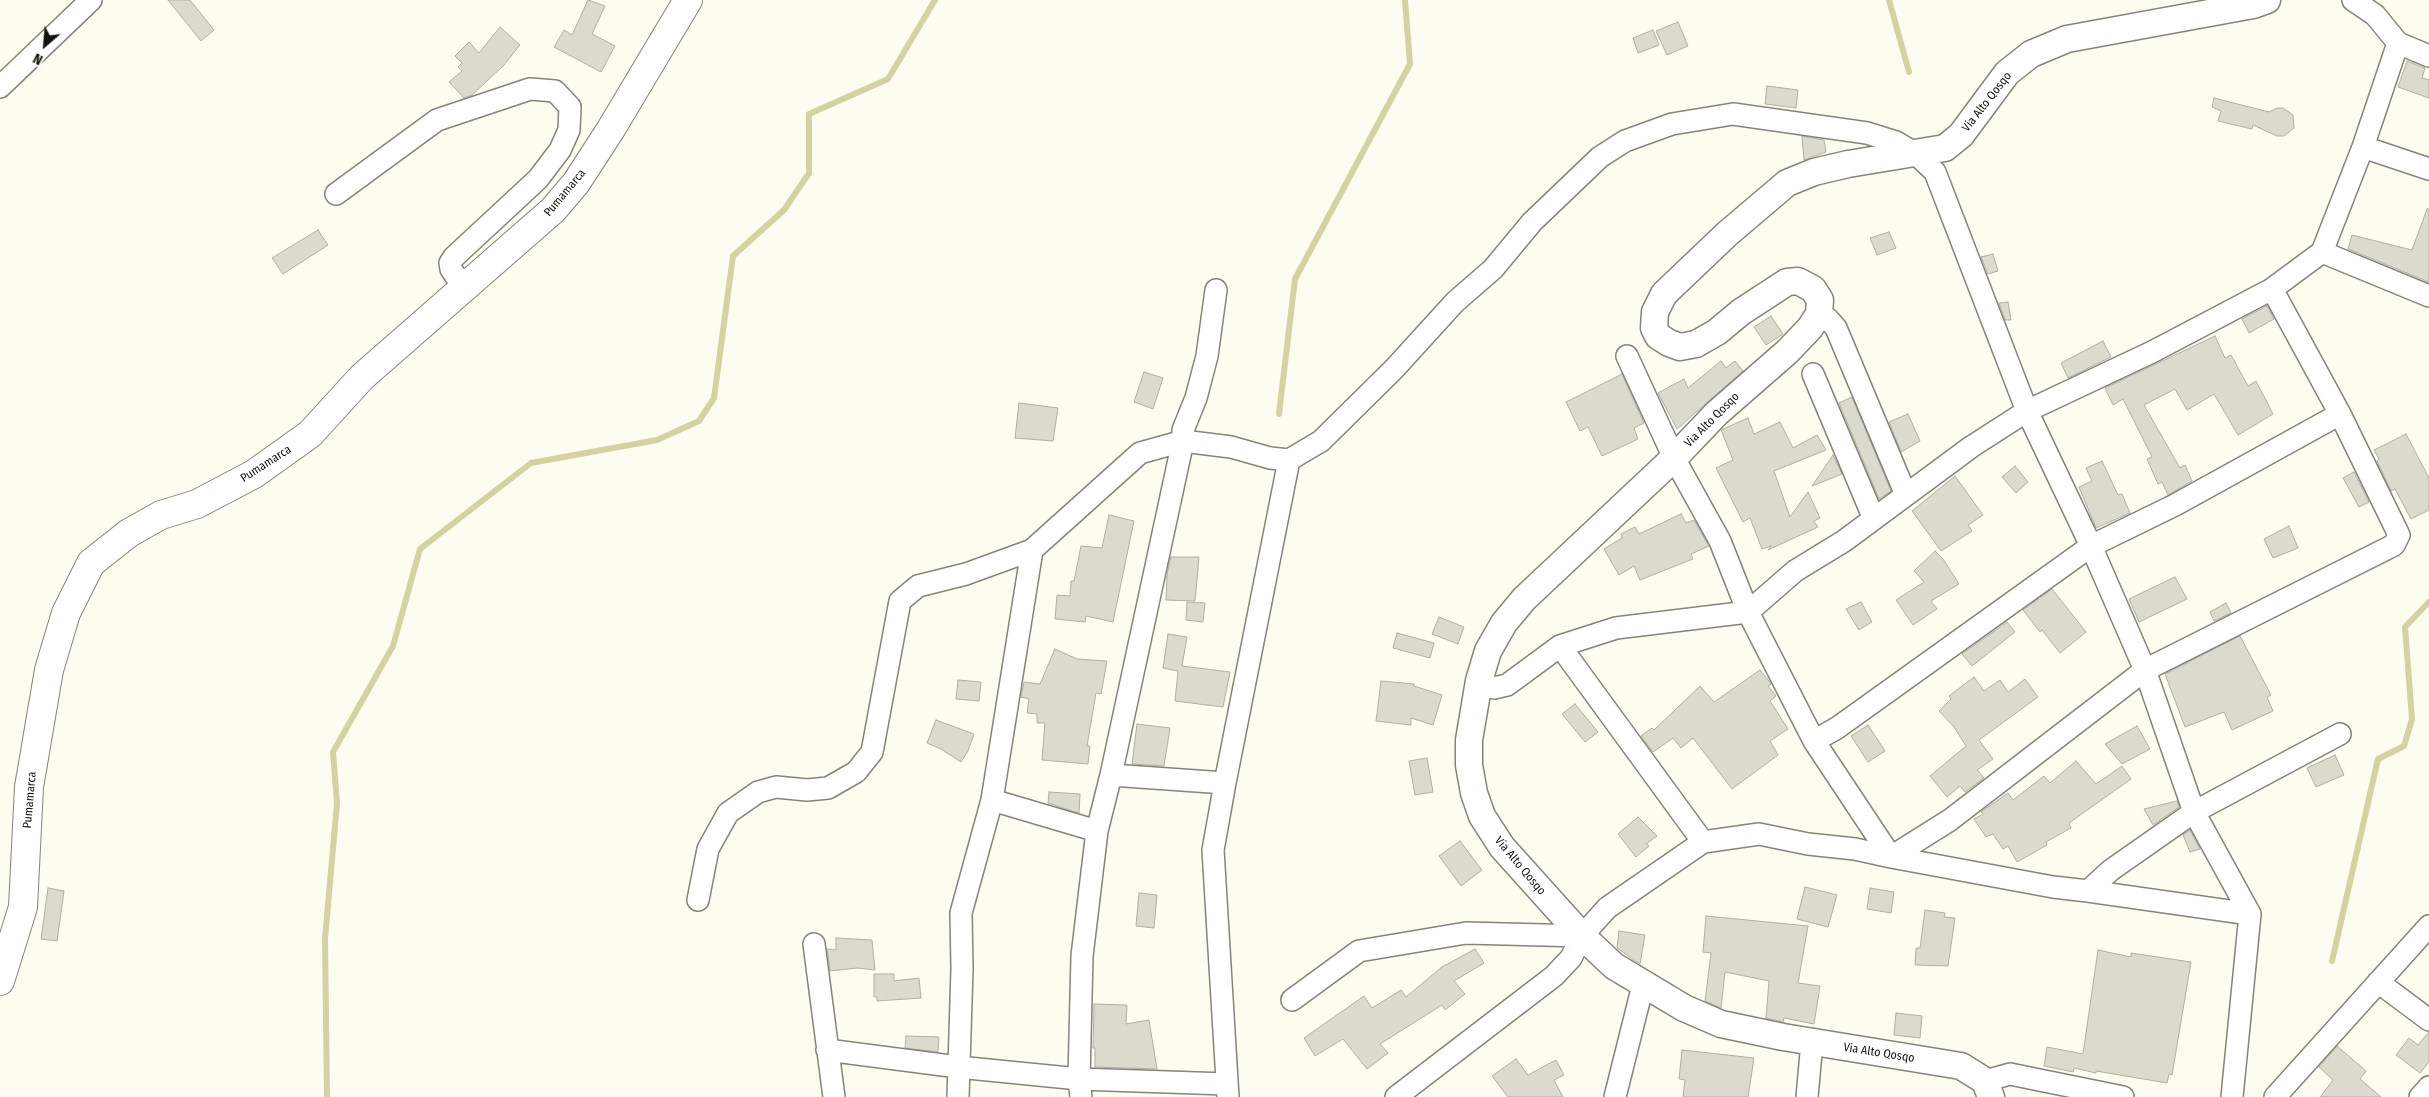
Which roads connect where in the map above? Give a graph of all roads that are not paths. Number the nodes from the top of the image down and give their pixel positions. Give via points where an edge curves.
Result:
1 (92, 0) edge
2 (688, 0) edge
3 (2267, 0) edge
4 (2354, 0) edge
5 (2398, 43) junction
6 (2429, 56) edge
7 (0, 87) edge
8 (2363, 147) junction
9 (1916, 154) junction
10 (2429, 169) edge
11 (336, 194) dead end
12 (2322, 252) junction
13 (463, 287) junction
14 (2272, 289) junction
15 (1216, 290) dead end
16 (2429, 296) edge
17 (1819, 314) junction
18 (1627, 356) dead end
19 (1813, 374) dead end
20 (2027, 411) junction
21 (2340, 414) junction
22 (1183, 441) junction
23 (1674, 458) junction
24 (1289, 460) junction
25 (1906, 495) junction
26 (1874, 519) junction
27 (2091, 546) junction
28 (1032, 550) junction
29 (1748, 612) junction
30 (1560, 646) junction
31 (2145, 670) junction
32 (1478, 681) junction
33 (2340, 734) dead end
34 (1814, 741) junction
35 (1111, 775) junction
36 (1225, 782) junction
37 (992, 800) junction
38 (2194, 812) junction
39 (1096, 831) junction
40 (1703, 842) junction
41 (1891, 856) junction
42 (2088, 891) junction
43 (698, 900) dead end
44 (2250, 914) junction
45 (2429, 926) edge
46 (1582, 936) junction
47 (814, 944) dead end
48 (0, 981) edge
49 (2378, 982) junction
50 (1643, 985) junction
51 (1292, 1000) dead end
52 (2429, 1020) edge
53 (1812, 1042) junction
54 (827, 1050) junction
55 (958, 1067) junction
56 (2429, 1087) edge
57 (1080, 1088) edge
58 (1988, 1089) edge
59 (1227, 1090) edge
60 (834, 1097) edge
61 (958, 1097) edge
62 (1396, 1097) edge
63 (1615, 1097) edge
64 (1807, 1097) edge
65 (2123, 1097) edge
66 (2232, 1097) edge
67 (2275, 1097) edge
68 (2420, 1097) edge

1 - 7 street
2 - 13 main road, Pumamarca via 576,182 553,210
3 - 9 street, Via Alto Qosqo via 2067,39 2031,54 2007,73 1961,135 1945,148
4 - 5 street via 2375,15
5 - 6 street
5 - 8 street
8 - 10 street
8 - 12 street
9 - 17 street, Via Alto Qosqo via 1848,164 1814,172 1787,184 1664,294 1655,312 1654,328 1658,336 1668,343 1680,347 1696,344 1792,281 1807,284 1813,289 1820,300
9 - 20 street via 1935,172
9 - 24 street via 1896,142 1867,132 1733,114 1672,124 1625,142 1600,157 1532,222 1493,269 1455,302 1394,369 1321,441
11 - 13 street via 437,120 530,89 555,91 570,107 569,130 560,150 538,179 450,263
12 - 14 street
12 - 16 street
13 - 48 main road, Pumamarca via 362,377 310,434 254,474 197,504 161,515 129,533 91,563 66,613 49,670 29,787 23,907
14 - 20 street via 2152,352
14 - 21 street
15 - 22 street via 1207,356 1183,430
17 - 23 street, Via Alto Qosqo via 1787,352 1717,413
17 - 25 street via 1836,328
18 - 23 street
19 - 26 street
20 - 25 street
20 - 27 street
21 - 27 street via 2175,505
21 - 31 street via 2399,535 2394,545
22 - 24 street via 1231,447
22 - 28 street via 1140,453
22 - 35 street
23 - 29 street via 1720,541
23 - 32 street, Via Alto Qosqo via 1524,599 1504,623 1488,651
24 - 36 street
25 - 26 street
26 - 29 street via 1796,571
27 - 31 street
27 - 34 street via 1837,728
28 - 37 street
28 - 43 street via 966,574 918,586 900,601 872,752 856,772 828,788 776,787 758,792 728,813 708,849
29 - 30 street via 1616,628
29 - 34 street
30 - 32 street via 1507,685 1494,688
30 - 40 street
31 - 38 street
31 - 41 street via 1950,820
32 - 46 street, Via Alto Qosqo via 1470,731 1469,765 1482,816 1502,847
33 - 38 street
34 - 41 street
35 - 36 street
35 - 39 street
36 - 59 street via 1213,850
37 - 39 street
37 - 55 street via 961,913
38 - 42 street via 2111,870
38 - 44 street
39 - 57 street via 1082,956
40 - 41 street via 1760,834
40 - 46 street via 1607,908
41 - 42 street
42 - 44 street
44 - 66 street
45 - 49 street
46 - 50 street, Via Alto Qosqo via 1614,966
46 - 51 street via 1466,933 1359,951
46 - 62 street via 1571,958 1554,976
47 - 54 street
49 - 52 street
49 - 67 street
50 - 53 street, Via Alto Qosqo via 1721,1024
50 - 63 street
53 - 58 street, Via Alto Qosqo via 1961,1066
53 - 64 street
54 - 55 street
54 - 60 street
55 - 57 street
55 - 61 street
56 - 68 street
57 - 59 street
58 - 65 street via 2010,1074

